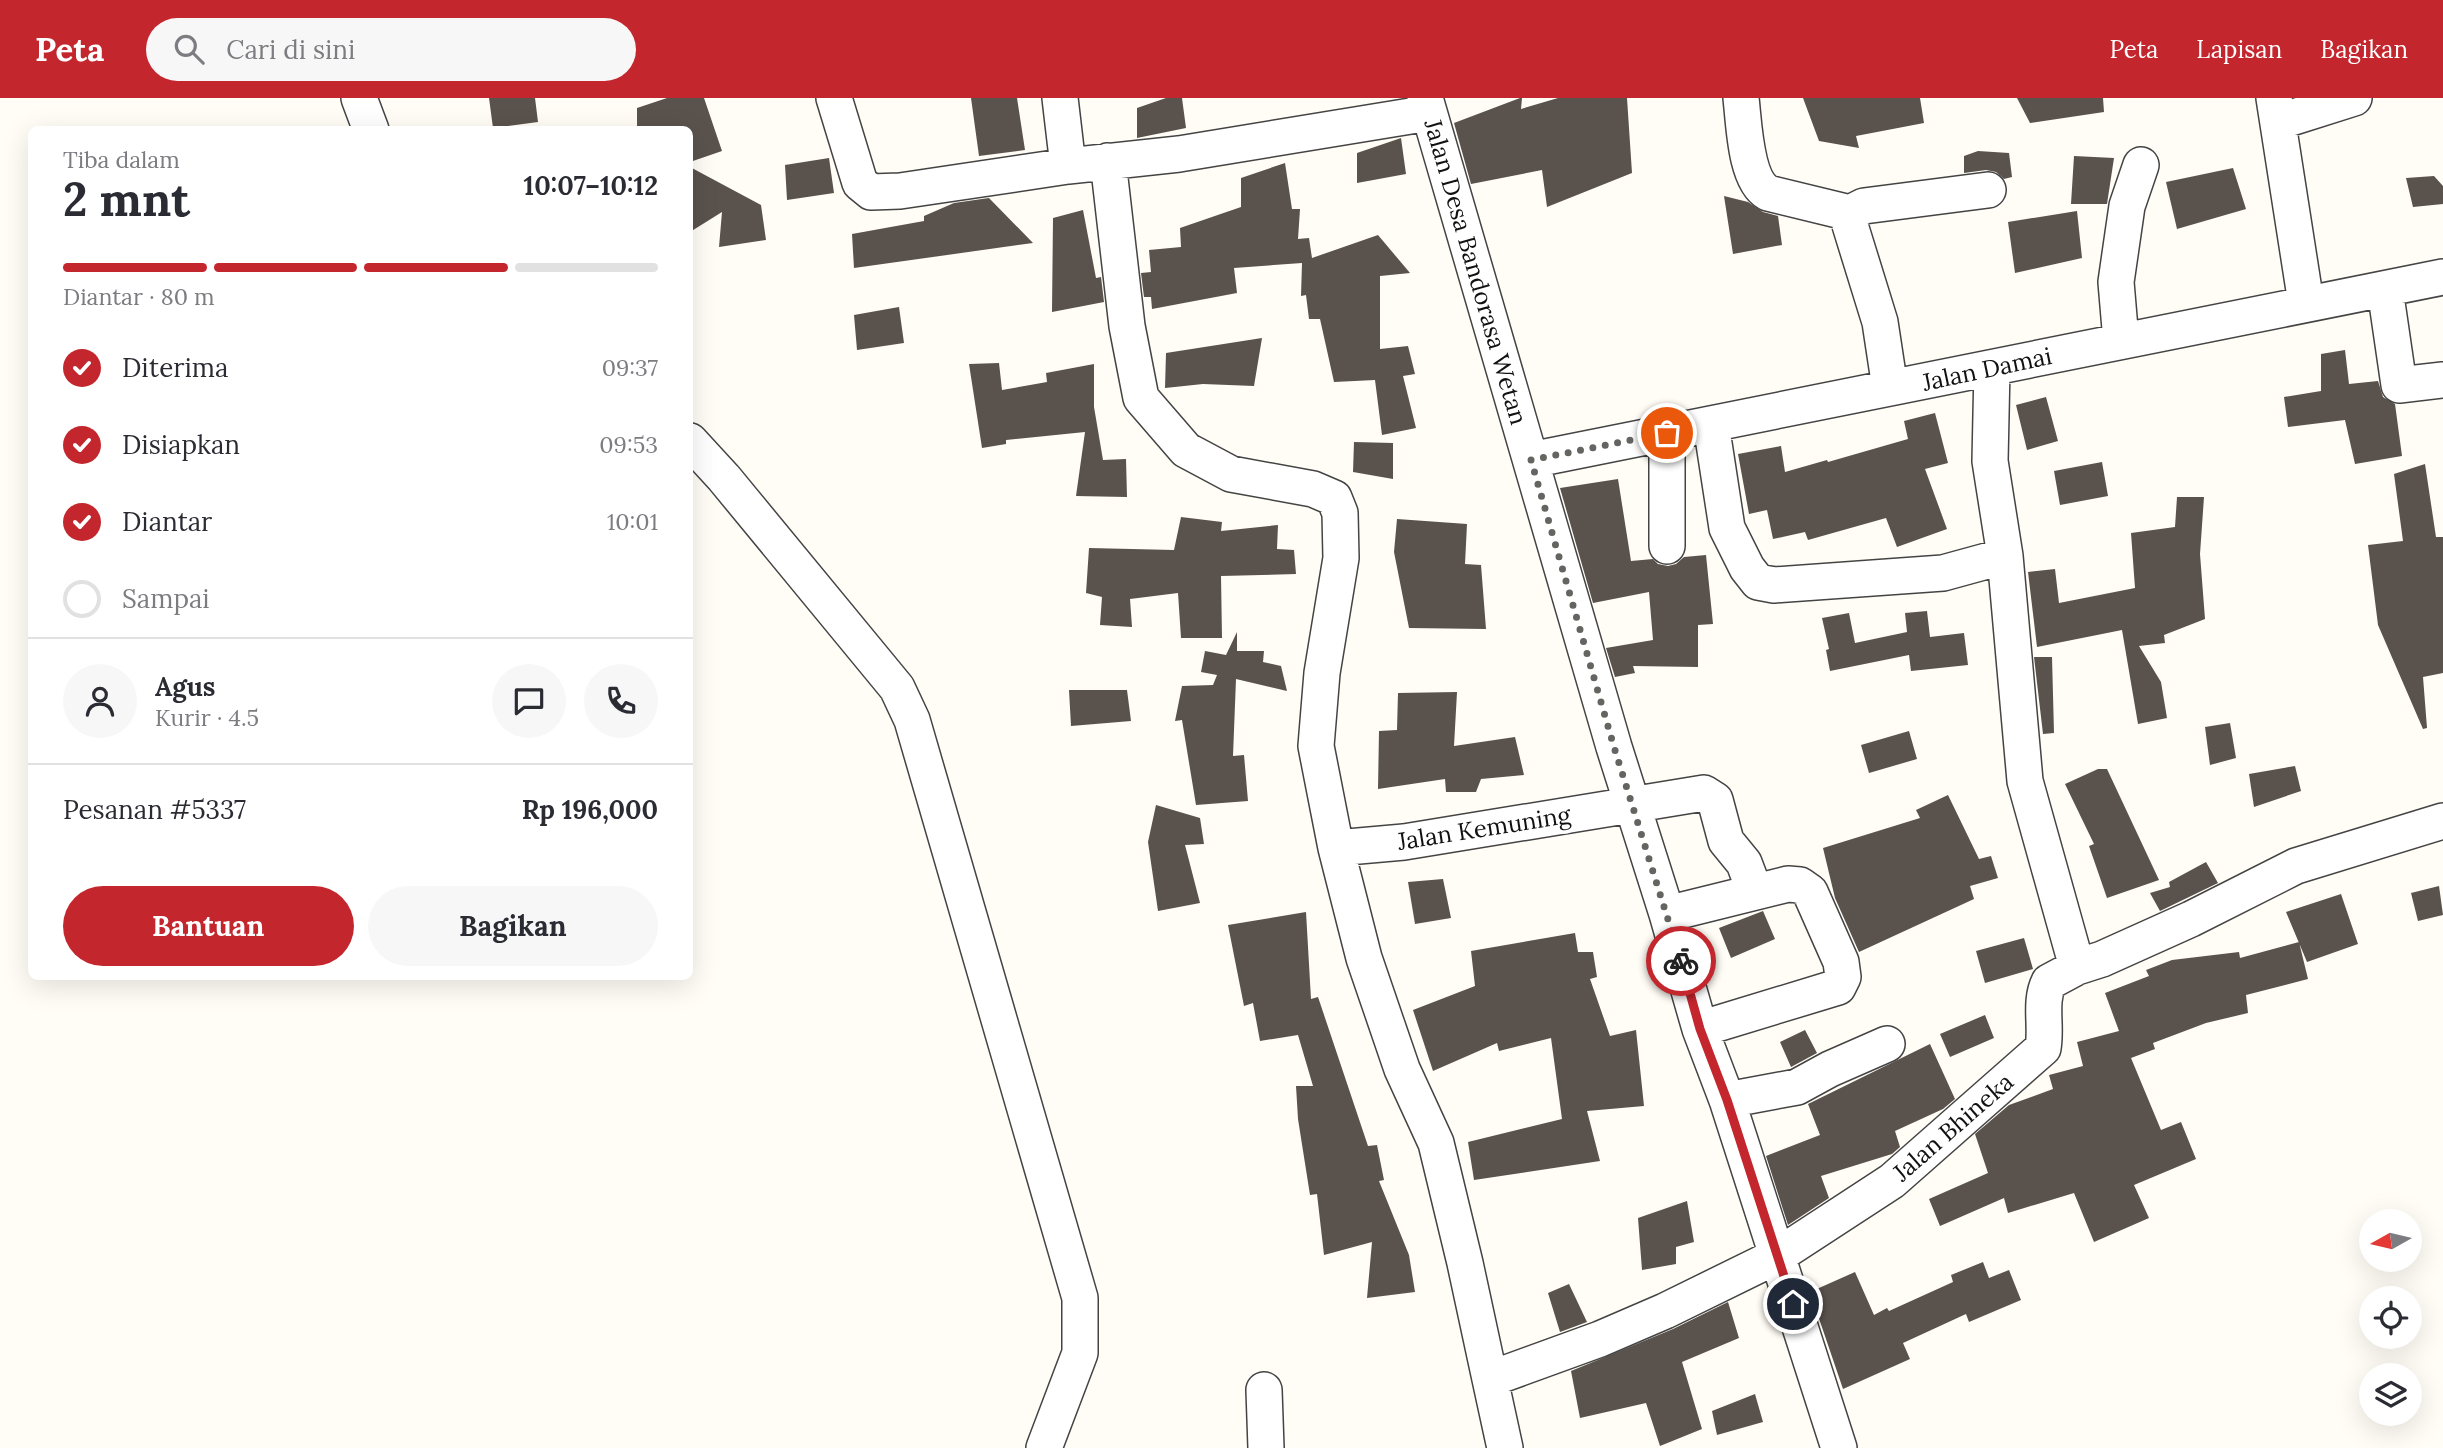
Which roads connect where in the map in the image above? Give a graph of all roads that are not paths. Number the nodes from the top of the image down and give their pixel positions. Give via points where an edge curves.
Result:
1 (359, 98) edge
2 (834, 98) edge
3 (1060, 98) edge
4 (1741, 98) edge
5 (2354, 98) edge
6 (1427, 105) edge
7 (2276, 110) edge
8 (370, 126) edge
9 (1108, 161) junction
10 (2141, 165) dead end
11 (1068, 166) junction
12 (1988, 190) dead end
13 (1850, 214) junction
14 (2443, 277) edge
15 (2385, 289) junction
16 (2306, 303) junction
17 (2121, 341) junction
18 (1992, 368) junction
19 (2443, 380) edge
20 (1890, 388) junction
21 (1711, 424) junction
22 (1667, 433) junction
23 (693, 444) edge
24 (1531, 460) junction
25 (1667, 546) dead end
26 (2005, 556) junction
27 (1632, 805) junction
28 (2443, 821) edge
29 (1336, 848) junction
30 (1755, 892) junction
31 (1667, 914) junction
32 (2077, 967) junction
33 (1700, 1029) junction
34 (1886, 1044) dead end
35 (1727, 1100) junction
36 (1777, 1256) junction
37 (1490, 1379) junction
38 (1264, 1391) dead end
39 (1044, 1448) edge
40 (1266, 1448) edge
41 (1505, 1448) edge
42 (1839, 1448) edge

1 - 8 street
2 - 11 street via 860,183 871,192
3 - 11 street
4 - 13 street via 1748,157 1761,189
5 - 7 street
6 - 9 street via 1179,154
6 - 24 street, Jalan Desa Bandorasa Wetan
7 - 16 street
9 - 11 street
9 - 29 street via 1127,326 1141,398 1186,450 1231,474 1313,489 1334,498 1340,513 1340,558 1316,746
10 - 17 street via 2127,206 2116,282
12 - 13 street via 1864,206
13 - 20 street via 1880,323
14 - 15 street, Jalan Damai
15 - 16 street, Jalan Damai
15 - 19 street via 2399,385
16 - 17 street, Jalan Damai
17 - 18 street, Jalan Damai
18 - 20 street, Jalan Damai
18 - 26 street via 1990,461
20 - 21 street, Jalan Damai
21 - 22 street, Jalan Damai
21 - 26 street via 1727,528 1758,582 1774,585 1943,573
22 - 24 street, Jalan Damai
22 - 25 street
23 - 39 street via 897,688 912,720 1080,1298 1080,1353
24 - 27 street, Jalan Desa Bandorasa Wetan
26 - 32 street via 2025,781
27 - 29 street, Jalan Kemuning via 1404,842
27 - 30 street, Jalan Kemuning via 1704,793 1715,800 1726,841 1744,863
27 - 31 street, Jalan Desa Bandorasa Wetan
28 - 32 street via 2296,866 2191,919
29 - 37 street via 1364,958 1402,1069 1436,1143
30 - 31 street
30 - 33 street via 1800,884 1810,892 1843,976 1838,987
31 - 33 street, Jalan Desa Bandorasa Wetan
32 - 36 street, Jalan Bhineka via 2049,982 2045,989 2046,1034 2035,1057 1892,1181
33 - 35 street, Jalan Desa Bandorasa Wetan
34 - 35 street via 1797,1087
35 - 36 street, Jalan Desa Bandorasa Wetan
36 - 37 street via 1622,1330
36 - 42 street, Jalan Desa Bandorasa Wetan
37 - 41 street
38 - 40 street

